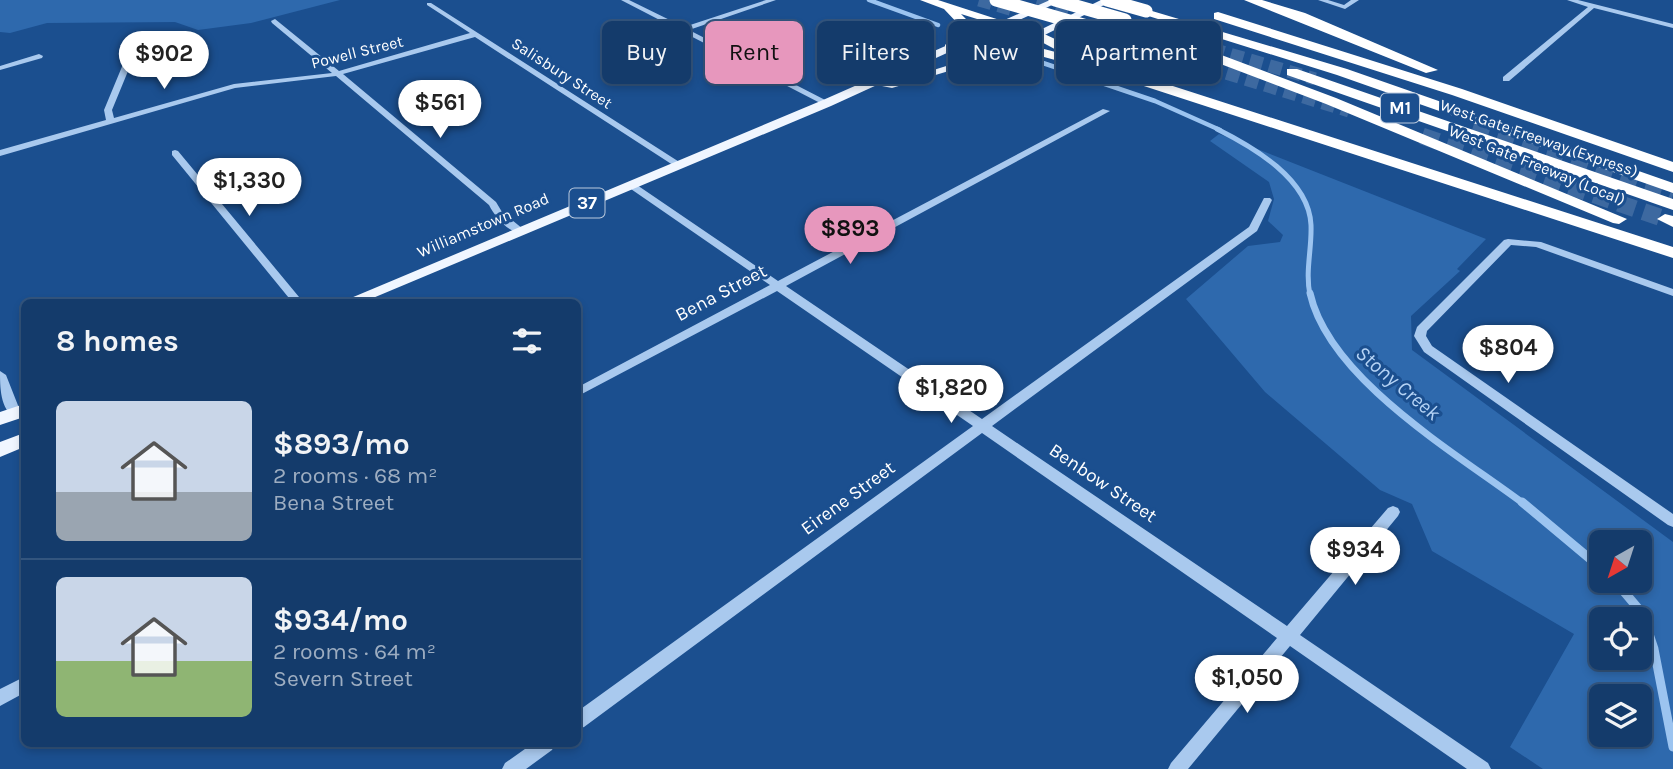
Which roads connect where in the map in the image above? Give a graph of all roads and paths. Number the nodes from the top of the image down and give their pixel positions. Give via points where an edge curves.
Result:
1 (624, 0) edge
2 (773, 0) edge
3 (925, 0) edge
4 (996, 0) tunnel mouth
5 (1056, 0) edge
6 (1108, 0) edge
7 (1250, 0) edge
8 (1321, 0) edge
9 (1356, 0) edge
10 (1570, 0) edge
11 (429, 4) dead end
12 (1593, 6) junction
13 (1202, 12) dead end
14 (275, 21) dead end
15 (665, 21) edge
16 (961, 21) edge
17 (996, 21) edge
18 (1012, 21) tunnel mouth
19 (1122, 21) tunnel mouth
20 (1673, 26) edge
21 (691, 27) edge
22 (1042, 33) edge
23 (475, 34) junction
24 (691, 34) edge
25 (948, 49) edge
26 (1221, 52) edge
27 (39, 56) dead end
28 (129, 59) dead end
29 (1221, 59) edge
30 (0, 68) edge
31 (948, 68) edge
32 (338, 74) junction
33 (1506, 79) dead end
34 (1152, 84) edge
35 (827, 103) junction
36 (1107, 111) dead end
37 (111, 121) junction
38 (0, 153) edge
39 (175, 153) dead end
40 (1673, 161) edge
41 (679, 165) junction
42 (1673, 167) edge
43 (1507, 173) junction
44 (631, 185) junction
45 (1673, 188) edge
46 (1266, 200) dead end
47 (1670, 215) edge
48 (519, 231) junction
49 (1673, 240) edge
50 (1673, 253) edge
51 (778, 286) junction
52 (1673, 293) edge
53 (296, 299) edge
54 (357, 299) edge
55 (0, 375) edge
56 (581, 390) edge
57 (13, 414) edge
58 (982, 426) junction
59 (21, 441) edge
60 (0, 450) edge
61 (1393, 512) dead end
62 (1673, 521) edge
63 (1290, 637) junction
64 (21, 687) edge
65 (0, 698) edge
66 (581, 719) edge
67 (542, 747) edge
68 (511, 769) edge
69 (1177, 769) edge
70 (1482, 769) edge

1 - 15 street
2 - 21 street
3 - 16 highway
3 - 17 highway
4 - 43 highway, bridge via 1249,77
5 - 18 main road, 37
5 - 19 highway, West Gate Freeway (Local) / M1, bridge
6 - 22 main road, Williamstown Road / 37
6 - 45 highway, M1, bridge via 1355,76
7 - 40 highway
8 - 9 street via 1345,7
10 - 12 street
11 - 23 street, Salisbury Street
12 - 20 street
12 - 33 street
13 - 42 highway, M1 via 1457,92
14 - 32 street
23 - 32 street, Powell Street
23 - 41 street, Salisbury Street
24 - 35 street
25 - 35 main road, Williamstown Road / 37
26 - 47 highway, West Gate Freeway (Express) / M1 via 1380,101
27 - 30 street
28 - 37 street via 108,110
29 - 43 highway, West Gate Freeway (Local) / M1
31 - 35 main road, Williamstown Road / 37
32 - 37 street, Powell Street via 243,84
32 - 48 street
34 - 50 highway
35 - 41 main road, Williamstown Road / 37
36 - 51 street, Bena Street
37 - 38 street, Powell Street
39 - 53 street
41 - 44 main road, Williamstown Road / 37
43 - 49 highway, West Gate Freeway (Local) / M1
44 - 48 main road, Williamstown Road / 37
44 - 51 street, Benbow Street
46 - 58 street, Eirene Street via 1253,229
48 - 54 main road, Williamstown Road / 37
51 - 56 street, Bena Street
51 - 58 street, Benbow Street
52 - 62 street via 1537,244 1508,242 1421,330 1423,343
55 - 57 street
58 - 63 street, Benbow Street
58 - 66 street, Eirene Street
59 - 60 main road
61 - 63 street
63 - 69 street
63 - 70 street, Benbow Street
64 - 65 street
67 - 68 street

